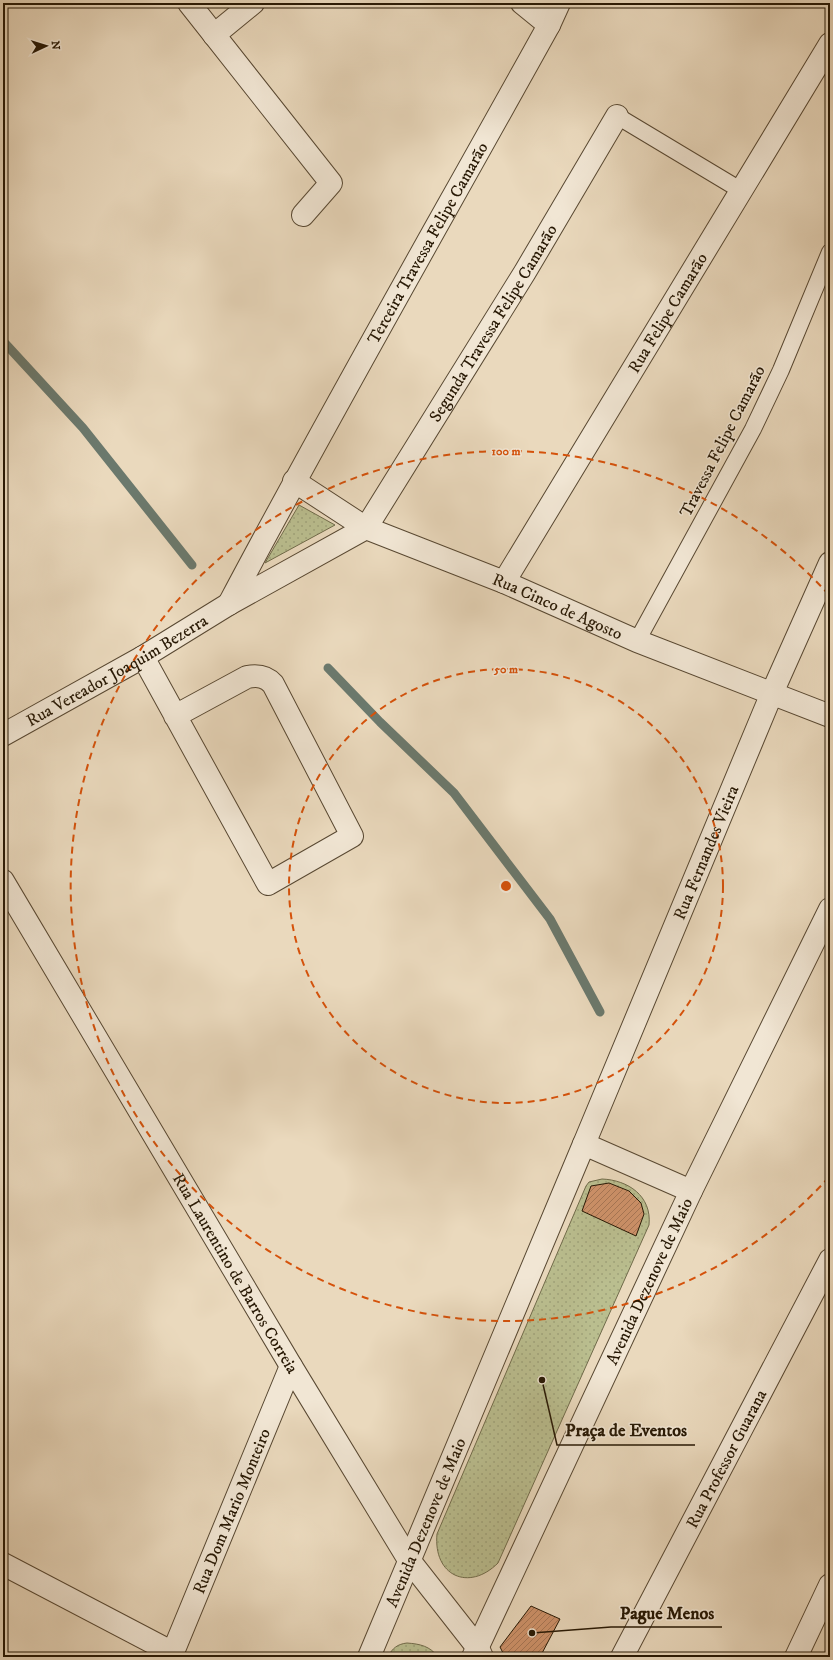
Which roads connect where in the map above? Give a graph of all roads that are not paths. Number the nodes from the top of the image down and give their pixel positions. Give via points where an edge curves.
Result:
1 (189, 3) edge
2 (253, 3) edge
3 (522, 3) edge
4 (559, 3) edge
5 (549, 25) junction
6 (214, 35) junction
7 (829, 49) edge
8 (617, 116) joint
9 (742, 191) junction
10 (303, 215) dead end
11 (830, 252) edge
12 (294, 481) junction
13 (366, 528) junction
14 (830, 563) edge
15 (504, 582) junction
16 (229, 604) junction
17 (637, 641) junction
18 (143, 657) junction
19 (772, 693) junction
20 (175, 716) junction
21 (830, 716) edge
22 (3, 735) edge
23 (3, 881) edge
24 (830, 909) edge
25 (584, 1144) junction
26 (690, 1191) junction
27 (830, 1260) edge
28 (291, 1366) junction
29 (409, 1560) junction
30 (3, 1564) edge
31 (830, 1585) edge
32 (478, 1654) edge
33 (172, 1655) edge
34 (370, 1657) edge
35 (622, 1657) edge
36 (796, 1657) edge

1 - 6 street
2 - 6 street
3 - 5 street
4 - 5 street, Terceira Travessa Felipe Camarão
5 - 12 street, Terceira Travessa Felipe Camarão
6 - 10 street via 331,183
7 - 9 street, Rua Felipe Camarão
8 - 9 lane
8 - 13 street, Segunda Travessa Felipe Camarão via 525,272
9 - 15 street, Rua Felipe Camarão
11 - 17 lane, Travessa Felipe Camarão via 781,370 753,429
12 - 13 street, Rua Cinco de Agosto
12 - 16 street, Terceira Travessa Felipe Camarão
13 - 15 street, Rua Cinco de Agosto
13 - 16 street, Rua Vereador Joaquim Bezerra
14 - 19 street, Rua Fernandes Vieira
15 - 17 street, Rua Cinco de Agosto
16 - 18 street, Rua Vereador Joaquim Bezerra
17 - 19 street, Rua Cinco de Agosto
18 - 20 street
18 - 22 street, Rua Vereador Joaquim Bezerra
19 - 21 street, Rua Cinco de Agosto
19 - 25 street, Rua Fernandes Vieira
20 - 20 street via 268,884 352,836 269,680 255,675 247,677
23 - 28 street, Rua Laurentino de Barros Correia
24 - 26 street, Avenida Dezenove de Maio
25 - 26 street
25 - 29 street, Avenida Dezenove de Maio
26 - 32 street, Avenida Dezenove de Maio
27 - 35 street, Rua Professor Guarana
28 - 29 street, Rua Laurentino de Barros Correia
28 - 33 street, Rua Dom Mario Monteiro
29 - 32 street, Rua Laurentino de Barros Correia
29 - 34 street, Avenida Dezenove de Maio
30 - 33 street
31 - 36 street

